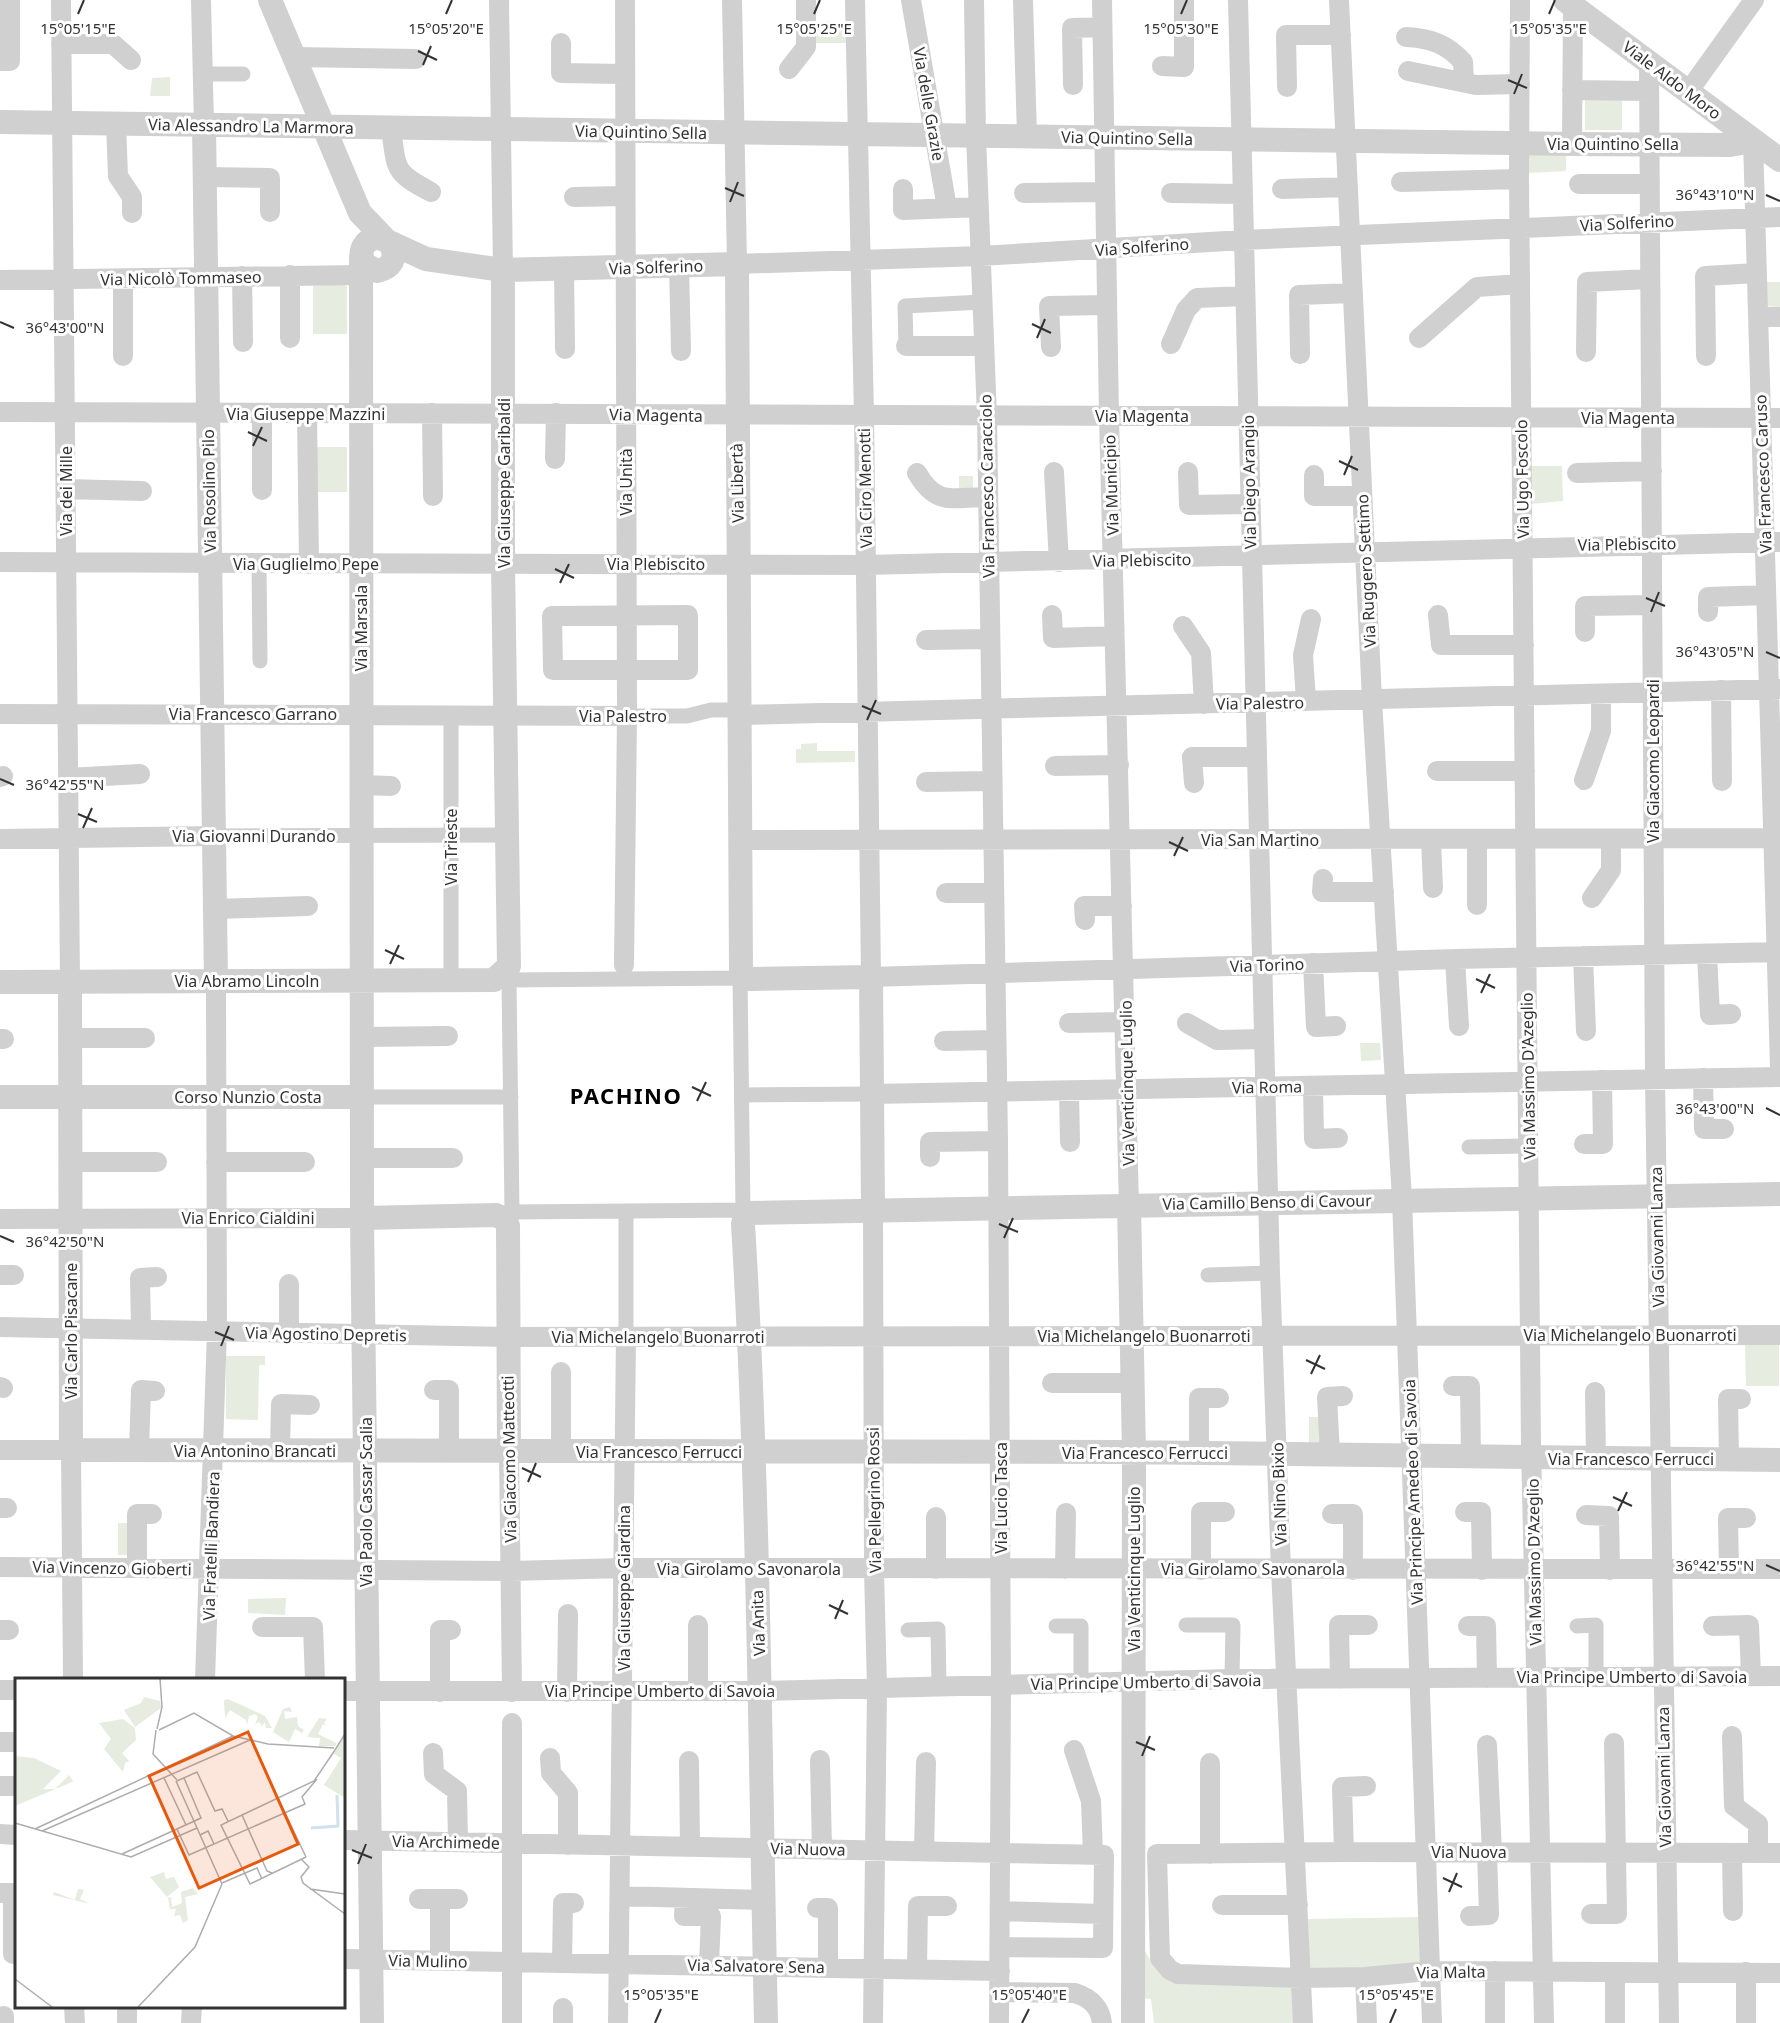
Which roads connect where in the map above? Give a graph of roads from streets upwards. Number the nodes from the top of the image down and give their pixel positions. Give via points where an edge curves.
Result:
1 (10, 0) edge
2 (61, 0) edge
3 (201, 0) edge
4 (270, 0) edge
5 (499, 0) edge
6 (625, 0) edge
7 (732, 0) edge
8 (806, 0) edge
9 (855, 0) edge
10 (911, 0) edge
11 (974, 0) edge
12 (1023, 0) edge
13 (1102, 0) edge
14 (1184, 0) edge
15 (1238, 0) edge
16 (1339, 0) edge
17 (1520, 0) edge
18 (1754, 0) edge
19 (1569, 3) edge
20 (1102, 27) junction
21 (1341, 35) junction
22 (1406, 37) dead end
23 (561, 43) dead end
24 (61, 44) junction
25 (294, 57) junction
26 (416, 59) dead end
27 (131, 60) dead end
28 (0, 61) edge
29 (1649, 62) junction
30 (1162, 66) dead end
31 (789, 69) dead end
32 (1408, 71) dead end
33 (202, 74) junction
34 (243, 74) dead end
35 (624, 74) junction
36 (1464, 82) junction
37 (1520, 84) junction
38 (1073, 85) dead end
39 (1287, 87) dead end
40 (1572, 90) junction
41 (1649, 91) junction
42 (1688, 92) junction
43 (0, 122) edge
44 (62, 122) junction
45 (116, 123) junction
46 (204, 125) junction
47 (324, 128) junction
48 (391, 129) junction
49 (501, 130) junction
50 (625, 132) junction
51 (734, 133) junction
52 (857, 134) junction
53 (934, 135) junction
54 (976, 136) junction
55 (1028, 136) junction
56 (1104, 138) junction
57 (1241, 139) junction
58 (1346, 141) junction
59 (1753, 141) junction
60 (1520, 143) junction
61 (1572, 144) junction
62 (1649, 144) junction
63 (1780, 160) edge
64 (205, 177) junction
65 (1519, 179) junction
66 (1401, 182) dead end
67 (1579, 183) dead end
68 (1650, 184) junction
69 (1348, 187) junction
70 (903, 189) dead end
71 (1282, 189) dead end
72 (431, 192) dead end
73 (1105, 192) junction
74 (1024, 193) dead end
75 (1171, 193) dead end
76 (1242, 194) junction
77 (625, 196) junction
78 (574, 197) dead end
79 (979, 207) junction
80 (947, 208) junction
81 (270, 212) dead end
82 (132, 213) dead end
83 (360, 213) junction
84 (1780, 217) edge
85 (1755, 218) junction
86 (1650, 222) junction
87 (1520, 228) junction
88 (1350, 236) junction
89 (1244, 240) junction
90 (388, 242) junction
91 (1105, 249) junction
92 (981, 256) junction
93 (361, 260) junction
94 (860, 261) junction
95 (445, 263) junction
96 (736, 264) junction
97 (679, 266) junction
98 (386, 268) junction
99 (564, 269) junction
100 (624, 269) junction
101 (503, 270) junction
102 (1757, 273) junction
103 (290, 275) junction
104 (242, 276) junction
105 (206, 277) junction
106 (123, 279) junction
107 (1649, 279) junction
108 (0, 280) edge
109 (63, 280) junction
110 (1521, 284) junction
111 (1353, 293) junction
112 (1245, 296) junction
113 (982, 302) junction
114 (1107, 305) junction
115 (1758, 317) junction
116 (1780, 317) edge
117 (290, 338) dead end
118 (1419, 338) dead end
119 (243, 342) dead end
120 (1171, 344) dead end
121 (906, 346) joint
122 (984, 346) junction
123 (1051, 347) dead end
124 (565, 350) dead end
125 (681, 351) dead end
126 (1586, 352) dead end
127 (1300, 354) dead end
128 (123, 356) dead end
129 (1706, 356) dead end
130 (0, 412) edge
131 (66, 412) junction
132 (307, 413) junction
133 (504, 413) junction
134 (556, 413) junction
135 (208, 414) junction
136 (262, 414) junction
137 (360, 414) junction
138 (432, 414) junction
139 (626, 414) junction
140 (736, 415) junction
141 (1247, 415) junction
142 (1359, 415) junction
143 (864, 416) junction
144 (1109, 416) junction
145 (987, 417) junction
146 (1522, 418) junction
147 (1651, 418) junction
148 (1770, 418) edge
149 (555, 459) dead end
150 (1652, 471) junction
151 (1054, 472) dead end
152 (1188, 472) dead end
153 (917, 473) dead end
154 (1577, 473) dead end
155 (1314, 475) dead end
156 (66, 489) junction
157 (262, 490) dead end
158 (142, 491) dead end
159 (433, 496) dead end
160 (1362, 496) junction
161 (988, 497) junction
162 (1250, 504) junction
163 (1776, 542) edge
164 (1652, 544) junction
165 (1523, 547) junction
166 (1365, 553) junction
167 (1251, 557) junction
168 (1114, 561) junction
169 (0, 562) edge
170 (1059, 562) junction
171 (66, 563) junction
172 (627, 563) junction
173 (988, 563) junction
174 (210, 564) junction
175 (259, 564) junction
176 (309, 564) junction
177 (361, 564) junction
178 (503, 564) junction
179 (738, 564) junction
180 (866, 566) junction
181 (1766, 595) junction
182 (1652, 605) junction
183 (1708, 612) dead end
184 (1052, 615) dead end
185 (1438, 615) dead end
186 (626, 616) junction
187 (1311, 619) dead end
188 (1183, 626) dead end
189 (1585, 632) dead end
190 (1114, 636) junction
191 (989, 639) junction
192 (926, 640) dead end
193 (1524, 645) junction
194 (260, 661) dead end
195 (626, 670) junction
196 (1775, 689) edge
197 (1721, 690) junction
198 (1653, 692) junction
199 (1601, 694) junction
200 (1525, 696) junction
201 (1372, 700) junction
202 (1306, 702) junction
203 (1254, 703) junction
204 (1204, 704) junction
205 (1117, 706) junction
206 (990, 710) junction
207 (739, 712) junction
208 (867, 712) junction
209 (0, 714) edge
210 (69, 714) junction
211 (361, 714) junction
212 (213, 715) junction
213 (451, 715) junction
214 (505, 715) junction
215 (627, 716) junction
216 (1256, 757) junction
217 (1119, 765) junction
218 (1055, 766) dead end
219 (1437, 771) dead end
220 (1525, 771) junction
221 (140, 774) dead end
222 (68, 778) junction
223 (1584, 780) dead end
224 (991, 781) junction
225 (1722, 781) dead end
226 (926, 782) dead end
227 (1194, 783) dead end
228 (360, 785) junction
229 (391, 786) dead end
230 (507, 835) junction
231 (214, 836) junction
232 (360, 836) junction
233 (451, 836) junction
234 (69, 838) junction
235 (1777, 838) edge
236 (0, 839) edge
237 (1611, 839) junction
238 (1654, 839) junction
239 (740, 840) junction
240 (868, 840) junction
241 (992, 840) junction
242 (1119, 840) junction
243 (1258, 840) junction
244 (1381, 840) junction
245 (1431, 840) junction
246 (1477, 840) junction
247 (1526, 840) junction
248 (1323, 879) dead end
249 (1433, 888) dead end
250 (1384, 892) junction
251 (946, 893) dead end
252 (993, 893) junction
253 (1592, 898) dead end
254 (1477, 905) dead end
255 (308, 906) dead end
256 (1122, 906) junction
257 (216, 909) junction
258 (1085, 920) dead end
259 (1778, 952) edge
260 (1707, 954) junction
261 (1654, 955) junction
262 (1583, 956) junction
263 (1527, 957) junction
264 (1455, 959) junction
265 (1388, 961) junction
266 (1312, 963) junction
267 (1263, 965) junction
268 (1125, 970) junction
269 (624, 972) junction
270 (994, 973) junction
271 (744, 974) junction
272 (504, 975) junction
273 (871, 977) junction
274 (451, 980) junction
275 (216, 981) junction
276 (361, 981) junction
277 (0, 982) edge
278 (70, 982) junction
279 (1731, 1014) dead end
280 (1126, 1022) junction
281 (1069, 1023) dead end
282 (1187, 1023) dead end
283 (1336, 1026) dead end
284 (1459, 1026) dead end
285 (1586, 1031) dead end
286 (448, 1036) dead end
287 (362, 1037) junction
288 (70, 1038) junction
289 (145, 1038) dead end
290 (1264, 1039) junction
291 (996, 1040) junction
292 (944, 1041) dead end
293 (1780, 1067) edge
294 (1780, 1077) edge
295 (1703, 1078) junction
296 (1655, 1079) junction
297 (1602, 1080) junction
298 (1528, 1082) junction
299 (1395, 1084) junction
300 (1313, 1086) junction
301 (1266, 1087) junction
302 (1127, 1090) junction
303 (1069, 1091) junction
304 (997, 1092) junction
305 (872, 1094) junction
306 (748, 1096) junction
307 (0, 1097) edge
308 (71, 1097) junction
309 (217, 1097) junction
310 (362, 1097) junction
311 (503, 1097) junction
312 (1724, 1129) dead end
313 (1338, 1138) dead end
314 (998, 1142) junction
315 (1070, 1143) dead end
316 (1584, 1144) dead end
317 (1529, 1146) junction
318 (1469, 1147) dead end
319 (930, 1157) dead end
320 (362, 1158) junction
321 (453, 1158) dead end
322 (71, 1162) junction
323 (157, 1162) dead end
324 (216, 1162) junction
325 (305, 1162) dead end
326 (1780, 1194) edge
327 (1656, 1196) junction
328 (1530, 1197) junction
329 (1402, 1199) junction
330 (1269, 1202) junction
331 (1129, 1206) junction
332 (998, 1207) junction
333 (873, 1209) junction
334 (747, 1214) junction
335 (71, 1218) junction
336 (215, 1218) junction
337 (362, 1218) junction
338 (506, 1218) junction
339 (626, 1218) junction
340 (0, 1219) edge
341 (1270, 1273) junction
342 (1208, 1275) dead end
343 (157, 1277) dead end
344 (289, 1284) dead end
345 (0, 1327) edge
346 (71, 1328) junction
347 (141, 1329) junction
348 (217, 1331) junction
349 (289, 1333) junction
350 (364, 1335) junction
351 (1273, 1335) junction
352 (1407, 1335) junction
353 (1531, 1335) junction
354 (1780, 1335) edge
355 (873, 1336) junction
356 (1658, 1336) junction
357 (626, 1337) junction
358 (1000, 1337) junction
359 (1134, 1337) junction
360 (508, 1338) junction
361 (750, 1338) junction
362 (561, 1372) dead end
363 (1052, 1383) dead end
364 (1133, 1383) junction
365 (1453, 1386) dead end
366 (434, 1390) dead end
367 (155, 1391) dead end
368 (1596, 1392) dead end
369 (1343, 1396) dead end
370 (1219, 1398) dead end
371 (1741, 1399) dead end
372 (310, 1405) dead end
373 (0, 1450) edge
374 (71, 1450) junction
375 (139, 1450) junction
376 (214, 1451) junction
377 (280, 1451) junction
378 (366, 1451) junction
379 (448, 1452) junction
380 (509, 1452) junction
381 (561, 1452) junction
382 (625, 1452) junction
383 (1001, 1452) junction
384 (1134, 1452) junction
385 (752, 1453) junction
386 (873, 1453) junction
387 (1199, 1454) junction
388 (1278, 1454) junction
389 (1330, 1454) junction
390 (1410, 1458) junction
391 (1471, 1458) junction
392 (1532, 1459) junction
393 (1596, 1459) junction
394 (1659, 1460) junction
395 (1729, 1460) junction
396 (1780, 1460) edge
397 (1225, 1512) dead end
398 (1465, 1512) dead end
399 (1066, 1513) dead end
400 (153, 1514) dead end
401 (1332, 1514) dead end
402 (1586, 1515) dead end
403 (936, 1517) dead end
404 (1746, 1518) dead end
405 (0, 1567) edge
406 (72, 1567) junction
407 (137, 1568) junction
408 (623, 1568) junction
409 (210, 1569) junction
410 (756, 1569) junction
411 (936, 1569) junction
412 (1001, 1569) junction
413 (1065, 1569) junction
414 (1132, 1569) junction
415 (1417, 1569) junction
416 (1729, 1569) junction
417 (1780, 1569) edge
418 (367, 1570) junction
419 (874, 1570) junction
420 (1201, 1570) junction
421 (1281, 1570) junction
422 (1353, 1570) junction
423 (1482, 1570) junction
424 (1534, 1570) junction
425 (1610, 1570) junction
426 (1661, 1570) junction
427 (511, 1571) junction
428 (568, 1614) dead end
429 (698, 1625) dead end
430 (1186, 1625) dead end
431 (1368, 1625) dead end
432 (1056, 1626) dead end
433 (1468, 1626) dead end
434 (1577, 1626) dead end
435 (1713, 1626) dead end
436 (262, 1627) dead end
437 (451, 1630) dead end
438 (908, 1630) dead end
439 (1663, 1676) junction
440 (1751, 1676) junction
441 (1780, 1676) edge
442 (1536, 1677) junction
443 (1596, 1677) junction
444 (73, 1678) edge
445 (205, 1678) edge
446 (315, 1678) edge
447 (1487, 1678) junction
448 (1232, 1679) junction
449 (1287, 1679) junction
450 (1340, 1679) junction
451 (1421, 1679) junction
452 (1134, 1681) junction
453 (1081, 1683) junction
454 (1001, 1686) junction
455 (939, 1687) junction
456 (877, 1688) junction
457 (698, 1690) junction
458 (355, 1691) edge
459 (760, 1691) junction
460 (440, 1692) junction
461 (512, 1692) junction
462 (567, 1692) junction
463 (624, 1692) junction
464 (512, 1723) dead end
465 (1732, 1737) dead end
466 (1614, 1743) dead end
467 (1487, 1745) dead end
468 (1074, 1750) dead end
469 (434, 1753) dead end
470 (550, 1758) dead end
471 (819, 1760) dead end
472 (689, 1761) dead end
473 (926, 1762) dead end
474 (1210, 1763) dead end
475 (1366, 1786) dead end
476 (0, 1834) edge
477 (15, 1835) edge
478 (345, 1840) edge
479 (369, 1841) junction
480 (458, 1842) junction
481 (513, 1844) junction
482 (568, 1845) junction
483 (620, 1846) junction
484 (690, 1847) junction
485 (763, 1848) junction
486 (822, 1849) junction
487 (874, 1851) junction
488 (924, 1852) junction
489 (1344, 1852) junction
490 (1426, 1852) junction
491 (1489, 1852) junction
492 (1539, 1852) junction
493 (1617, 1852) junction
494 (1000, 1853) junction
495 (1294, 1853) junction
496 (1665, 1853) junction
497 (1732, 1853) junction
498 (1758, 1853) junction
499 (1780, 1853) edge
500 (1099, 1854) junction
501 (1157, 1854) joint
502 (1209, 1854) junction
503 (0, 1893) edge
504 (620, 1896) junction
505 (685, 1898) junction
506 (419, 1899) dead end
507 (764, 1900) junction
508 (574, 1903) dead end
509 (1222, 1905) dead end
510 (1298, 1905) junction
511 (947, 1906) dead end
512 (817, 1908) dead end
513 (1000, 1911) junction
514 (1733, 1911) dead end
515 (1103, 1914) junction
516 (1591, 1914) dead end
517 (1470, 1916) dead end
518 (1000, 1947) junction
519 (10, 1954) edge
520 (345, 1959) edge
521 (370, 1960) junction
522 (440, 1961) junction
523 (512, 1962) junction
524 (562, 1962) junction
525 (619, 1964) junction
526 (709, 1965) junction
527 (765, 1966) junction
528 (828, 1967) junction
529 (872, 1968) junction
530 (917, 1969) junction
531 (1000, 1971) junction
532 (1429, 1971) junction
533 (1495, 1971) junction
534 (1543, 1971) junction
535 (1615, 1972) junction
536 (1668, 1972) junction
537 (1746, 1972) junction
538 (1780, 1973) edge
539 (1365, 1977) junction
540 (1302, 1978) junction
541 (999, 1992) junction
542 (192, 2008) edge
543 (191, 2023) edge
544 (372, 2023) edge
545 (512, 2023) edge
546 (618, 2023) edge
547 (766, 2023) edge
548 (873, 2023) edge
549 (999, 2023) edge
550 (1102, 2023) edge
551 (1133, 2023) edge
552 (1303, 2023) edge
553 (1367, 2023) edge
554 (1432, 2023) edge
555 (1495, 2023) edge
556 (1544, 2023) edge
557 (1615, 2023) edge
558 (1669, 2023) edge
559 (1746, 2023) edge

1 - 28 street via 10,61
2 - 24 street, Via dei Mille
3 - 33 street, Via Rosolino Pilo
4 - 25 street
5 - 49 street, Via Giuseppe Garibaldi
6 - 35 street, Via Unità
7 - 51 street, Via Libertà
8 - 31 street via 806,47
9 - 52 street, Via Ciro Menotti
10 - 53 street, Via delle Grazie
11 - 54 street, Via Francesco Caracciolo
12 - 55 street
13 - 20 street, Via Municipio
14 - 30 street via 1184,67
15 - 57 street, Via Diego Arangio
16 - 21 street, Via Ruggero Settimo
17 - 37 street, Via Ugo Foscolo
18 - 42 street
19 - 29 street, Viale Aldo Moro
19 - 40 street
20 - 38 street via 1072,28
20 - 56 street, Via Municipio
21 - 39 street via 1286,35
21 - 58 street, Via Ruggero Settimo
22 - 36 street via 1447,47 1463,63
23 - 35 street via 561,74
24 - 27 street via 113,44
24 - 44 street, Via dei Mille
25 - 26 street
25 - 47 street
29 - 41 street, Via Giacomo Leopardi
29 - 42 street, Viale Aldo Moro
32 - 36 street
33 - 34 street
33 - 46 street, Via Rosolino Pilo
35 - 50 street, Via Unità
36 - 37 street
37 - 60 street, Via Ugo Foscolo
40 - 41 street
40 - 61 street
41 - 62 street, Via Giacomo Leopardi
42 - 59 street, Viale Aldo Moro
43 - 44 street, Via Alessandro La Marmora
44 - 45 street, Via Alessandro La Marmora
44 - 109 street, Via dei Mille
45 - 46 street, Via Alessandro La Marmora
45 - 82 street via 118,176 132,197
46 - 47 street, Via Alessandro La Marmora
46 - 64 street, Via Rosolino Pilo
47 - 48 street, Via Alessandro La Marmora
47 - 83 street
48 - 49 street, Via Alessandro La Marmora
48 - 72 street via 396,163 404,178
49 - 50 street, Via Quintino Sella
49 - 101 street, Via Giuseppe Garibaldi
50 - 51 street, Via Quintino Sella
50 - 77 street, Via Unità
51 - 52 street, Via Quintino Sella
51 - 96 street, Via Libertà
52 - 53 street, Via Quintino Sella
52 - 94 street, Via Ciro Menotti
53 - 54 street, Via Quintino Sella
53 - 80 street, Via delle Grazie
54 - 55 street, Via Quintino Sella
54 - 79 street, Via Francesco Caracciolo
55 - 56 street, Via Quintino Sella
56 - 57 street, Via Quintino Sella
56 - 73 street, Via Municipio
57 - 58 street, Via Quintino Sella
57 - 76 street, Via Diego Arangio
58 - 60 street, Via Quintino Sella
58 - 69 street, Via Ruggero Settimo
59 - 62 street, Via Quintino Sella via 1731,145
59 - 63 street, Viale Aldo Moro
59 - 85 street, Via Francesco Caruso
60 - 61 street, Via Quintino Sella
60 - 65 street, Via Ugo Foscolo
61 - 62 street, Via Quintino Sella
62 - 68 street, Via Giacomo Leopardi
64 - 81 street via 270,178
64 - 105 street, Via Rosolino Pilo
65 - 66 street
65 - 87 street, Via Ugo Foscolo
67 - 68 street
68 - 86 street, Via Giacomo Leopardi
69 - 71 street
69 - 88 street, Via Ruggero Settimo
70 - 80 street via 903,210
73 - 74 street
73 - 91 street, Via Municipio
75 - 76 street
76 - 89 street, Via Diego Arangio
77 - 78 street
77 - 100 street, Via Unità
79 - 80 street
79 - 92 street, Via Francesco Caracciolo
83 - 90 street
83 - 93 street, Via Marsala
84 - 85 street, Via Solferino
85 - 86 street, Via Solferino
85 - 102 street, Via Francesco Caruso
86 - 87 street, Via Solferino
86 - 107 street, Via Giacomo Leopardi
87 - 88 street, Via Solferino
87 - 110 street, Via Ugo Foscolo
88 - 89 street, Via Solferino
88 - 111 street, Via Ruggero Settimo
89 - 91 street, Via Solferino
89 - 112 street, Via Diego Arangio
90 - 93 street via 371,239
90 - 95 street
90 - 98 street via 394,258
91 - 92 street, Via Solferino
91 - 114 street, Via Municipio
92 - 94 street, Via Solferino
92 - 113 street, Via Francesco Caracciolo
93 - 98 street via 370,269
93 - 103 street, Via Nicolò Tommaseo
93 - 137 street, Via Marsala
94 - 96 street, Via Solferino
94 - 143 street, Via Ciro Menotti
95 - 98 street
95 - 101 street, Via Solferino
96 - 97 street, Via Solferino
96 - 140 street, Via Libertà
97 - 100 street, Via Solferino
97 - 125 street
99 - 100 street, Via Solferino
99 - 101 street, Via Solferino
99 - 124 street
100 - 139 street, Via Unità
101 - 133 street, Via Giuseppe Garibaldi
102 - 115 street, Via Francesco Caruso
102 - 129 street via 1705,276
103 - 104 street, Via Nicolò Tommaseo
103 - 117 street
104 - 105 street, Via Nicolò Tommaseo
104 - 119 street
105 - 106 street, Via Nicolò Tommaseo
105 - 135 street, Via Rosolino Pilo
106 - 109 street, Via Nicolò Tommaseo
106 - 128 street
107 - 126 street via 1587,282
107 - 147 street, Via Giacomo Leopardi
108 - 109 street, Via Nicolò Tommaseo
109 - 131 street, Via dei Mille
110 - 118 street via 1477,287
110 - 146 street, Via Ugo Foscolo
111 - 127 street via 1299,295
111 - 142 street, Via Ruggero Settimo
112 - 120 street via 1197,298 1186,310
112 - 141 street, Via Diego Arangio
113 - 121 street via 905,306
113 - 122 street, Via Francesco Caracciolo
114 - 123 street via 1049,306
114 - 144 street, Via Municipio
115 - 116 street
115 - 148 street, Via Francesco Caruso
121 - 122 street
122 - 145 street, Via Francesco Caracciolo
130 - 131 street, Via Giuseppe Mazzini
131 - 135 street, Via Giuseppe Mazzini
131 - 156 street, Via dei Mille
132 - 136 street, Via Giuseppe Mazzini
132 - 137 street, Via Giuseppe Mazzini
132 - 176 street
133 - 134 street, Via Magenta
133 - 138 street, Via Giuseppe Mazzini
133 - 178 street, Via Giuseppe Garibaldi
134 - 139 street, Via Magenta
134 - 149 street
135 - 136 street, Via Giuseppe Mazzini
135 - 174 street, Via Rosolino Pilo
136 - 157 street
137 - 138 street, Via Giuseppe Mazzini
137 - 177 street, Via Marsala
138 - 159 street
139 - 140 street, Via Magenta
139 - 172 street, Via Unità
140 - 143 street, Via Magenta
140 - 179 street, Via Libertà
141 - 142 street, Via Magenta
141 - 144 street, Via Magenta
141 - 162 street, Via Diego Arangio
142 - 146 street, Via Magenta
142 - 160 street, Via Ruggero Settimo
143 - 145 street, Via Magenta
143 - 180 street, Via Ciro Menotti
144 - 145 street, Via Magenta
144 - 168 street, Via Municipio
145 - 161 street, Via Francesco Caracciolo
146 - 147 street, Via Magenta
146 - 165 street, Via Ugo Foscolo
147 - 148 street, Via Magenta
147 - 150 street, Via Giacomo Leopardi
148 - 163 street, Via Francesco Caruso
150 - 154 street
150 - 164 street, Via Giacomo Leopardi
151 - 170 street
152 - 162 street via 1189,505
153 - 161 street via 928,491 937,497
155 - 160 street via 1314,496
156 - 158 street
156 - 171 street, Via dei Mille
160 - 166 street, Via Ruggero Settimo
161 - 173 street, Via Francesco Caracciolo
162 - 167 street, Via Diego Arangio
163 - 164 street, Via Plebiscito
163 - 181 street, Via Francesco Caruso
164 - 165 street, Via Plebiscito
164 - 182 street, Via Giacomo Leopardi
165 - 166 street, Via Plebiscito
165 - 193 street, Via Ugo Foscolo
166 - 167 street, Via Plebiscito
166 - 201 street, Via Ruggero Settimo
167 - 168 street, Via Plebiscito
167 - 203 street, Via Diego Arangio
168 - 170 street, Via Plebiscito
168 - 190 street, Via Municipio
169 - 171 street, Via Guglielmo Pepe
170 - 173 street, Via Plebiscito
171 - 174 street, Via Guglielmo Pepe
171 - 210 street, Via dei Mille
172 - 178 street, Via Plebiscito
172 - 179 street, Via Plebiscito
172 - 186 street, Via Unità
173 - 180 street, Via Plebiscito
173 - 191 street, Via Francesco Caracciolo
174 - 175 street, Via Guglielmo Pepe
174 - 212 street, Via Rosolino Pilo
175 - 176 street, Via Guglielmo Pepe
175 - 194 street
176 - 177 street, Via Guglielmo Pepe
177 - 178 street, Via Guglielmo Pepe
177 - 211 street, Via Marsala
178 - 214 street, Via Giuseppe Garibaldi
179 - 180 street, Via Plebiscito
179 - 207 street, Via Libertà
180 - 208 street, Via Ciro Menotti
181 - 183 street via 1708,597
181 - 196 street, Via Francesco Caruso
182 - 189 street via 1585,606
182 - 198 street, Via Giacomo Leopardi
184 - 190 street via 1053,638
185 - 193 street via 1441,645
186 - 195 street, Via Unità
186 - 195 street via 688,615 688,670
186 - 195 street via 552,616 553,670
187 - 202 street via 1303,655
188 - 204 street via 1201,652
190 - 205 street, Via Municipio
191 - 192 street
191 - 206 street, Via Francesco Caracciolo
193 - 200 street, Via Ugo Foscolo
195 - 215 street, Via Unità
196 - 197 street, Via Palestro
196 - 235 street, Via Francesco Caruso
197 - 198 street, Via Palestro
197 - 225 street
198 - 199 street, Via Palestro
198 - 238 street, Via Giacomo Leopardi
199 - 200 street, Via Palestro
199 - 223 street via 1600,731
200 - 201 street, Via Palestro
200 - 220 street, Via Ugo Foscolo
201 - 202 street, Via Palestro
201 - 244 street, Via Ruggero Settimo
202 - 203 street, Via Palestro
203 - 204 street, Via Palestro
203 - 216 street, Via Diego Arangio
204 - 205 street, Via Palestro
205 - 206 street, Via Palestro
205 - 217 street, Via Municipio
206 - 208 street, Via Palestro
206 - 224 street, Via Francesco Caracciolo
207 - 208 street, Via Palestro
207 - 215 street, Via Palestro
207 - 239 street, Via Libertà
208 - 240 street, Via Ciro Menotti
209 - 210 street, Via Francesco Garrano
210 - 212 street, Via Francesco Garrano
210 - 222 street, Via dei Mille
211 - 212 street, Via Francesco Garrano
211 - 213 street, Via Francesco Garrano
211 - 228 street, Via Marsala
212 - 231 street, Via Rosolino Pilo
213 - 214 street, Via Francesco Garrano
213 - 233 street, Via Trieste
214 - 215 street, Via Palestro
214 - 230 street, Via Giuseppe Garibaldi
215 - 269 street, Via Unità
216 - 227 street via 1192,758
216 - 243 street, Via Diego Arangio
217 - 218 street
217 - 242 street, Via Municipio
219 - 220 street
220 - 247 street, Via Ugo Foscolo
221 - 222 street
222 - 234 street, Via dei Mille
224 - 226 street
224 - 241 street, Via Francesco Caracciolo
228 - 229 street
228 - 232 street, Via Marsala
230 - 233 street, Via Giovanni Durando
230 - 272 street, Via Giuseppe Garibaldi
231 - 232 street, Via Giovanni Durando
231 - 234 street, Via Giovanni Durando
231 - 257 street, Via Rosolino Pilo
232 - 233 street, Via Giovanni Durando
232 - 276 street, Via Marsala
233 - 274 street, Via Trieste
234 - 236 street, Via Giovanni Durando
234 - 278 street, Via dei Mille
235 - 238 street, Via San Martino
235 - 259 street, Via Francesco Caruso
237 - 238 street, Via San Martino
237 - 247 street, Via San Martino
237 - 253 street via 1611,870
238 - 261 street, Via Giacomo Leopardi
239 - 240 street, Via San Martino
239 - 271 street, Via Libertà
240 - 241 street, Via San Martino
240 - 273 street, Via Ciro Menotti
241 - 242 street, Via San Martino
241 - 252 street, Via Francesco Caracciolo
242 - 243 street, Via San Martino
242 - 256 street, Via Municipio
243 - 244 street, Via San Martino
243 - 267 street, Via Diego Arangio
244 - 245 street, Via San Martino
244 - 250 street, Via Ruggero Settimo
245 - 246 street, Via San Martino
245 - 249 street
246 - 247 street, Via San Martino
246 - 254 street
247 - 263 street, Via Ugo Foscolo
248 - 250 street via 1323,892
250 - 265 street, Via Ruggero Settimo
251 - 252 street
252 - 270 street, Via Francesco Caracciolo
255 - 257 street
256 - 258 street via 1084,906
256 - 268 street, Via Municipio
257 - 275 street, Via Rosolino Pilo
259 - 260 street, Via Torino
259 - 293 street, Via Francesco Caruso
260 - 261 street, Via Torino
260 - 279 street via 1710,1015
261 - 262 street, Via Torino
261 - 296 street, Via Giovanni Lanza
262 - 263 street, Via Torino
262 - 285 street
263 - 264 street, Via Torino
263 - 298 street, Via Massimo D'Azeglio
264 - 265 street, Via Torino
264 - 284 street
265 - 266 street, Via Torino
265 - 299 street, Via Principe Amedeo di Savoia
266 - 267 street, Via Torino
266 - 283 street via 1316,1027
267 - 268 street, Via Torino
267 - 290 street, Via Nino Bixio
268 - 270 street, Via Torino
268 - 280 street, Via Venticinque Luglio
269 - 271 street
269 - 272 street
270 - 273 street, Via Torino
270 - 291 street, Via Lucio Tasca
271 - 273 street, Via Torino
271 - 306 street
272 - 274 street, Via Abramo Lincoln
272 - 311 street
273 - 305 street, Via Pellegrino Rossi
274 - 276 street, Via Abramo Lincoln
275 - 276 street, Via Abramo Lincoln
275 - 278 street, Via Abramo Lincoln
275 - 309 street, Via Fratelli Bandiera
276 - 287 street, Via Paolo Cassar Scalia
277 - 278 street, Via Abramo Lincoln
278 - 288 street, Via Carlo Pisacane
280 - 281 street
280 - 302 street, Via Venticinque Luglio
282 - 290 street via 1217,1040
286 - 287 street
287 - 310 street, Via Paolo Cassar Scalia
288 - 289 street
288 - 308 street, Via Carlo Pisacane
290 - 301 street, Via Nino Bixio
291 - 292 street
291 - 304 street, Via Lucio Tasca
294 - 295 street, Via Roma
295 - 296 street, Via Roma
295 - 312 street via 1704,1129
296 - 297 street, Via Roma
296 - 327 street, Via Giovanni Lanza
297 - 298 street, Via Roma
297 - 316 street via 1603,1144
298 - 299 street, Via Roma
298 - 317 street, Via Massimo D'Azeglio
299 - 300 street, Via Roma
299 - 329 street, Via Principe Amedeo di Savoia
300 - 301 street, Via Roma
300 - 313 street via 1314,1139
301 - 302 street, Via Roma
301 - 330 street, Via Nino Bixio
302 - 303 street, Via Roma
302 - 331 street, Via Venticinque Luglio
303 - 304 street, Via Roma
303 - 315 street
304 - 305 street, Via Roma
304 - 314 street, Via Lucio Tasca
305 - 306 street, Via Roma
305 - 333 street, Via Pellegrino Rossi
306 - 334 street
307 - 308 street, Corso Nunzio Costa
308 - 309 street, Corso Nunzio Costa
308 - 322 street, Via Carlo Pisacane
309 - 310 street, Corso Nunzio Costa
309 - 324 street, Via Fratelli Bandiera
310 - 311 street, Corso Nunzio Costa
310 - 320 street, Via Paolo Cassar Scalia
311 - 338 street
314 - 319 street via 930,1142
314 - 332 street, Via Lucio Tasca
317 - 318 street
317 - 328 street, Via Massimo D'Azeglio
320 - 321 street
320 - 337 street, Via Paolo Cassar Scalia
322 - 323 street
322 - 335 street, Via Carlo Pisacane
324 - 325 street
324 - 336 street, Via Fratelli Bandiera
326 - 327 street, Via Camillo Benso di Cavour
327 - 328 street, Via Camillo Benso di Cavour
327 - 356 street, Via Giovanni Lanza
328 - 329 street, Via Camillo Benso di Cavour
328 - 353 street, Via Massimo D'Azeglio
329 - 330 street, Via Camillo Benso di Cavour
329 - 352 street, Via Principe Amedeo di Savoia
330 - 331 street, Via Camillo Benso di Cavour
330 - 341 street, Via Nino Bixio
331 - 332 street, Via Camillo Benso di Cavour
331 - 359 street, Via Venticinque Luglio
332 - 333 street, Via Camillo Benso di Cavour
332 - 358 street, Via Lucio Tasca
333 - 334 street, Via Camillo Benso di Cavour
333 - 355 street, Via Pellegrino Rossi
334 - 339 street
334 - 361 street, Via Anita
335 - 336 street, Via Enrico Cialdini
335 - 340 street, Via Enrico Cialdini
335 - 346 street, Via Carlo Pisacane
336 - 337 street, Via Enrico Cialdini
336 - 348 street, Via Fratelli Bandiera
337 - 338 street, Via Enrico Cialdini
337 - 350 street, Via Paolo Cassar Scalia
338 - 339 street
338 - 360 street, Via Giacomo Matteotti
339 - 357 street, Via Giuseppe Giardina
341 - 342 street
341 - 351 street, Via Nino Bixio
343 - 347 street via 140,1278
344 - 349 street
345 - 346 street, Via Agostino Depretis
346 - 347 street, Via Agostino Depretis
346 - 374 street, Via Carlo Pisacane
347 - 348 street, Via Agostino Depretis
348 - 349 street, Via Agostino Depretis
348 - 376 street, Via Fratelli Bandiera
349 - 350 street, Via Agostino Depretis
350 - 360 street, Via Agostino Depretis
350 - 378 street, Via Paolo Cassar Scalia
351 - 352 street, Via Michelangelo Buonarroti
351 - 359 street, Via Michelangelo Buonarroti
351 - 388 street, Via Nino Bixio
352 - 353 street, Via Michelangelo Buonarroti
352 - 390 street, Via Principe Amedeo di Savoia
353 - 356 street, Via Michelangelo Buonarroti
353 - 392 street, Via Massimo D'Azeglio
354 - 356 street, Via Michelangelo Buonarroti
355 - 358 street, Via Michelangelo Buonarroti
355 - 361 street, Via Michelangelo Buonarroti
355 - 386 street, Via Pellegrino Rossi
356 - 394 street, Via Giovanni Lanza
357 - 360 street, Via Michelangelo Buonarroti
357 - 361 street, Via Michelangelo Buonarroti
357 - 382 street, Via Giuseppe Giardina
358 - 359 street, Via Michelangelo Buonarroti
358 - 383 street, Via Lucio Tasca
359 - 364 street, Via Venticinque Luglio
360 - 380 street, Via Giacomo Matteotti
361 - 385 street, Via Anita
362 - 381 street
363 - 364 street
364 - 384 street, Via Venticinque Luglio
365 - 391 street via 1470,1386
366 - 379 street via 449,1390
367 - 375 street via 141,1390
368 - 393 street
369 - 389 street via 1327,1397
370 - 387 street via 1199,1398
371 - 395 street via 1728,1399
372 - 377 street via 281,1404
373 - 374 street, Via Antonino Brancati
374 - 375 street, Via Antonino Brancati
374 - 406 street, Via Carlo Pisacane
375 - 376 street, Via Antonino Brancati
376 - 377 street, Via Antonino Brancati
376 - 409 street, Via Fratelli Bandiera
377 - 378 street, Via Antonino Brancati
378 - 379 street, Via Antonino Brancati
378 - 418 street, Via Paolo Cassar Scalia
379 - 380 street, Via Antonino Brancati
380 - 381 street, Via Francesco Ferrucci
380 - 427 street, Via Giacomo Matteotti
381 - 382 street, Via Francesco Ferrucci
382 - 385 street, Via Francesco Ferrucci
382 - 408 street, Via Giuseppe Giardina
383 - 384 street, Via Francesco Ferrucci
383 - 386 street, Via Francesco Ferrucci
383 - 412 street, Via Lucio Tasca
384 - 387 street, Via Francesco Ferrucci
384 - 414 street, Via Venticinque Luglio
385 - 386 street, Via Francesco Ferrucci
385 - 410 street, Via Anita
386 - 419 street, Via Pellegrino Rossi
387 - 388 street, Via Francesco Ferrucci
388 - 389 street, Via Francesco Ferrucci
388 - 421 street, Via Nino Bixio
389 - 390 street, Via Francesco Ferrucci
390 - 391 street, Via Francesco Ferrucci
390 - 415 street, Via Principe Amedeo di Savoia
391 - 392 street, Via Francesco Ferrucci
392 - 393 street, Via Francesco Ferrucci
392 - 424 street, Via Massimo D'Azeglio
393 - 394 street, Via Francesco Ferrucci
394 - 395 street, Via Francesco Ferrucci
394 - 426 street, Via Giovanni Lanza
395 - 396 street, Via Francesco Ferrucci
397 - 420 street via 1201,1512
398 - 423 street via 1481,1512
399 - 413 street
400 - 407 street via 137,1514
401 - 422 street via 1353,1514
402 - 425 street via 1609,1516
403 - 411 street
404 - 416 street via 1728,1518
405 - 406 street, Via Vincenzo Gioberti
406 - 407 street, Via Vincenzo Gioberti
406 - 444 street, Via Carlo Pisacane
407 - 409 street, Via Vincenzo Gioberti
408 - 410 street, Via Girolamo Savonarola
408 - 427 street, Via Girolamo Savonarola
408 - 463 street, Via Giuseppe Giardina
409 - 418 street, Via Vincenzo Gioberti
409 - 445 street, Via Fratelli Bandiera
410 - 419 street, Via Girolamo Savonarola
410 - 459 street, Via Anita
411 - 412 street, Via Girolamo Savonarola
411 - 419 street, Via Girolamo Savonarola
412 - 413 street, Via Girolamo Savonarola
412 - 454 street, Via Lucio Tasca
413 - 414 street, Via Girolamo Savonarola
414 - 420 street, Via Girolamo Savonarola
414 - 452 street, Via Venticinque Luglio
415 - 422 street, Via Girolamo Savonarola
415 - 423 street, Via Girolamo Savonarola
415 - 451 street, Via Principe Amedeo di Savoia
416 - 417 street, Via Girolamo Savonarola
416 - 426 street, Via Girolamo Savonarola
418 - 427 street, Via Vincenzo Gioberti
418 - 458 street, Via Paolo Cassar Scalia
419 - 456 street, Via Pellegrino Rossi
420 - 421 street, Via Girolamo Savonarola
421 - 422 street, Via Girolamo Savonarola
421 - 449 street, Via Nino Bixio
423 - 424 street, Via Girolamo Savonarola
424 - 425 street, Via Girolamo Savonarola
424 - 442 street, Via Massimo D'Azeglio
425 - 426 street, Via Girolamo Savonarola
426 - 439 street, Via Giovanni Lanza
427 - 461 street, Via Giacomo Matteotti
428 - 462 street
429 - 457 street
430 - 448 street via 1233,1625
431 - 450 street via 1339,1625
432 - 453 street via 1081,1626
433 - 447 street via 1486,1626
434 - 443 street via 1596,1626
435 - 440 street via 1749,1624
436 - 446 street via 313,1627
437 - 460 street via 440,1630
438 - 455 street via 938,1629
439 - 440 street, Via Principe Umberto di Savoia
439 - 443 street, Via Principe Umberto di Savoia
439 - 496 street, Via Giovanni Lanza
440 - 441 street, Via Principe Umberto di Savoia
442 - 443 street, Via Principe Umberto di Savoia
442 - 447 street, Via Principe Umberto di Savoia
442 - 492 street, Via Massimo D'Azeglio
447 - 451 street, Via Principe Umberto di Savoia
448 - 449 street, Via Principe Umberto di Savoia
448 - 452 street, Via Principe Umberto di Savoia
449 - 450 street, Via Principe Umberto di Savoia
449 - 495 street, Via Nino Bixio
450 - 451 street, Via Principe Umberto di Savoia
451 - 490 street, Via Principe Amedeo di Savoia
452 - 453 street, Via Principe Umberto di Savoia
452 - 551 street, Via Venticinque Luglio
453 - 454 street, Via Principe Umberto di Savoia
454 - 455 street, Via Principe Umberto di Savoia
454 - 494 street, Via Lucio Tasca
455 - 456 street, Via Principe Umberto di Savoia
456 - 459 street, Via Principe Umberto di Savoia
456 - 487 street, Via Pellegrino Rossi
457 - 459 street, Via Principe Umberto di Savoia
457 - 463 street, Via Principe Umberto di Savoia
458 - 460 street, Via Principe Umberto di Savoia
458 - 479 street, Via Paolo Cassar Scalia
459 - 485 street, Via Anita
460 - 461 street, Via Principe Umberto di Savoia
461 - 462 street, Via Principe Umberto di Savoia
462 - 463 street, Via Principe Umberto di Savoia
463 - 483 street, Via Giuseppe Giardina
464 - 481 street
465 - 498 street via 1734,1806 1758,1824
466 - 493 street
467 - 491 street
468 - 500 street via 1091,1801
469 - 480 street via 434,1774 458,1791
470 - 482 street via 551,1773 568,1793
471 - 486 street
472 - 484 street
473 - 488 street
474 - 502 street
475 - 489 street via 1342,1786
476 - 477 street
478 - 479 street, Via Archimede
479 - 480 street, Via Archimede
479 - 521 street, Via Paolo Cassar Scalia
480 - 481 street, Via Archimede
481 - 482 street, Via Nuova
481 - 523 street
482 - 483 street, Via Nuova
483 - 484 street, Via Nuova
483 - 504 street, Via Giuseppe Giardina
484 - 485 street, Via Nuova
485 - 486 street, Via Nuova
485 - 507 street, Via Anita
486 - 487 street, Via Nuova
487 - 488 street, Via Nuova
487 - 529 street, Via Pellegrino Rossi
488 - 494 street, Via Nuova
489 - 490 street, Via Nuova
489 - 495 street, Via Nuova
490 - 491 street, Via Nuova
490 - 532 street, Via Principe Amedeo di Savoia
491 - 492 street, Via Nuova
491 - 517 street via 1489,1916
492 - 493 street, Via Nuova
492 - 534 street, Via Massimo D'Azeglio
493 - 496 street, Via Nuova
493 - 516 street via 1617,1914
494 - 500 street, Via Nuova
494 - 513 street, Via Lucio Tasca
495 - 502 street, Via Nuova
495 - 510 street, Via Nino Bixio
496 - 497 street, Via Nuova
496 - 536 street, Via Giovanni Lanza
497 - 498 street, Via Nuova
497 - 514 street
498 - 499 street, Via Nuova
500 - 515 street
501 - 502 street, Via Nuova
501 - 540 street, Via Malta via 1160,1958 1170,1970 1178,1974
503 - 519 street via 13,1893
504 - 505 street
504 - 525 street, Via Giuseppe Giardina
505 - 507 street
505 - 526 street via 684,1916 711,1916
506 - 522 street via 449,1899
507 - 527 street, Via Anita
508 - 524 street via 563,1903
509 - 510 street
510 - 540 street, Via Nino Bixio
511 - 530 street via 918,1906
512 - 528 street via 828,1908
513 - 515 street
513 - 518 street, Via Lucio Tasca
515 - 518 street via 1103,1948
518 - 531 street, Via Lucio Tasca
520 - 521 street, Via Mulino
521 - 522 street, Via Mulino
521 - 544 street, Via Paolo Cassar Scalia
522 - 523 street, Via Mulino
523 - 524 street, Via Salvatore Sena
523 - 545 street
524 - 525 street, Via Salvatore Sena
525 - 526 street, Via Salvatore Sena
525 - 546 street, Via Giuseppe Giardina
526 - 527 street, Via Salvatore Sena
527 - 528 street, Via Salvatore Sena
527 - 547 street, Via Anita
528 - 529 street, Via Salvatore Sena
529 - 530 street, Via Salvatore Sena
529 - 548 street, Via Pellegrino Rossi
530 - 531 street, Via Salvatore Sena
531 - 541 street, Via Lucio Tasca
532 - 533 street, Via Malta
532 - 539 street, Via Malta
532 - 554 street, Via Principe Amedeo di Savoia
533 - 534 street, Via Malta
533 - 555 street
534 - 535 street, Via Malta
534 - 556 street, Via Massimo D'Azeglio
535 - 536 street, Via Malta
535 - 557 street
536 - 537 street, Via Malta
536 - 558 street, Via Giovanni Lanza
537 - 538 street, Via Malta
537 - 559 street
539 - 540 street, Via Malta
539 - 553 street
540 - 552 street, Via Nino Bixio
541 - 549 street, Via Lucio Tasca
541 - 550 street via 1075,1993 1096,2005
542 - 543 street

